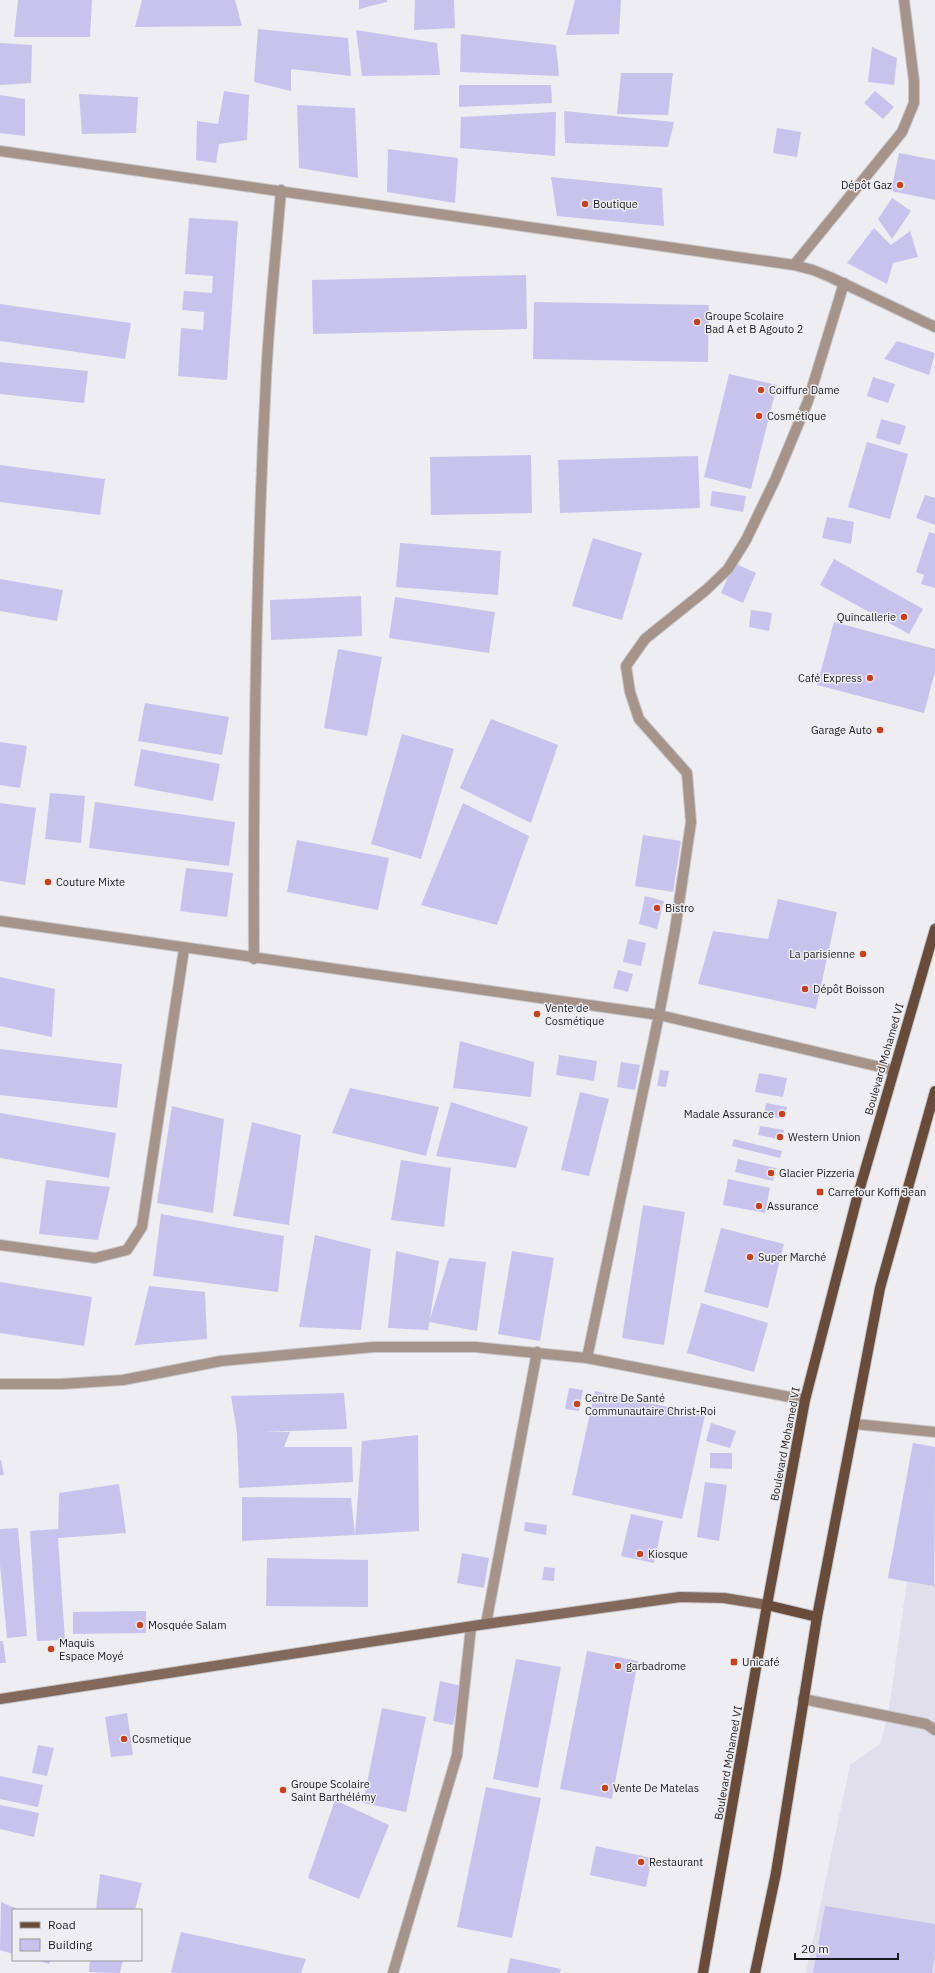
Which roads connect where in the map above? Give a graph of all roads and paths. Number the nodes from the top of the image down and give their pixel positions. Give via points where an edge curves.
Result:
1 (904, 0) edge
2 (0, 150) edge
3 (281, 190) junction
4 (794, 265) junction
5 (844, 283) junction
6 (935, 327) edge
7 (0, 921) edge
8 (935, 929) edge
9 (184, 949) junction
10 (254, 959) junction
11 (659, 1015) junction
12 (893, 1070) junction
13 (935, 1091) edge
14 (0, 1246) edge
15 (537, 1352) junction
16 (587, 1358) junction
17 (0, 1384) edge
18 (805, 1400) junction
19 (855, 1424) junction
20 (935, 1432) edge
21 (767, 1605) junction
22 (817, 1617) junction
23 (486, 1624) junction
24 (471, 1627) junction
25 (0, 1699) edge
26 (803, 1699) junction
27 (935, 1730) edge
28 (393, 1973) edge
29 (703, 1973) edge
30 (756, 1973) edge

1 - 4 street via 914,81 914,103 902,132
2 - 3 street
3 - 4 street
3 - 10 street via 266,378 256,628
4 - 5 street
5 - 6 street
5 - 11 street via 808,401 775,480 746,540 728,569 646,639 626,666 630,692 639,719 687,773 691,822
7 - 9 street
8 - 12 main road, Boulevard Mohamed VI
9 - 10 street
9 - 14 street via 142,1227 127,1250 95,1258
10 - 11 street
11 - 12 street
11 - 16 street
12 - 18 main road, Boulevard Mohamed VI via 836,1274
13 - 19 main road via 880,1288
15 - 16 street
15 - 17 street via 475,1347 374,1347 221,1361 123,1380 62,1384
15 - 23 street
16 - 18 street
18 - 21 main road, Boulevard Mohamed VI
19 - 20 street
19 - 22 main road
21 - 22 main road
21 - 23 street via 724,1598 680,1598
21 - 29 main road, Boulevard Mohamed VI
22 - 26 main road
23 - 24 street
24 - 25 street
24 - 28 street via 457,1755
26 - 27 street via 926,1724
26 - 30 main road via 776,1873

